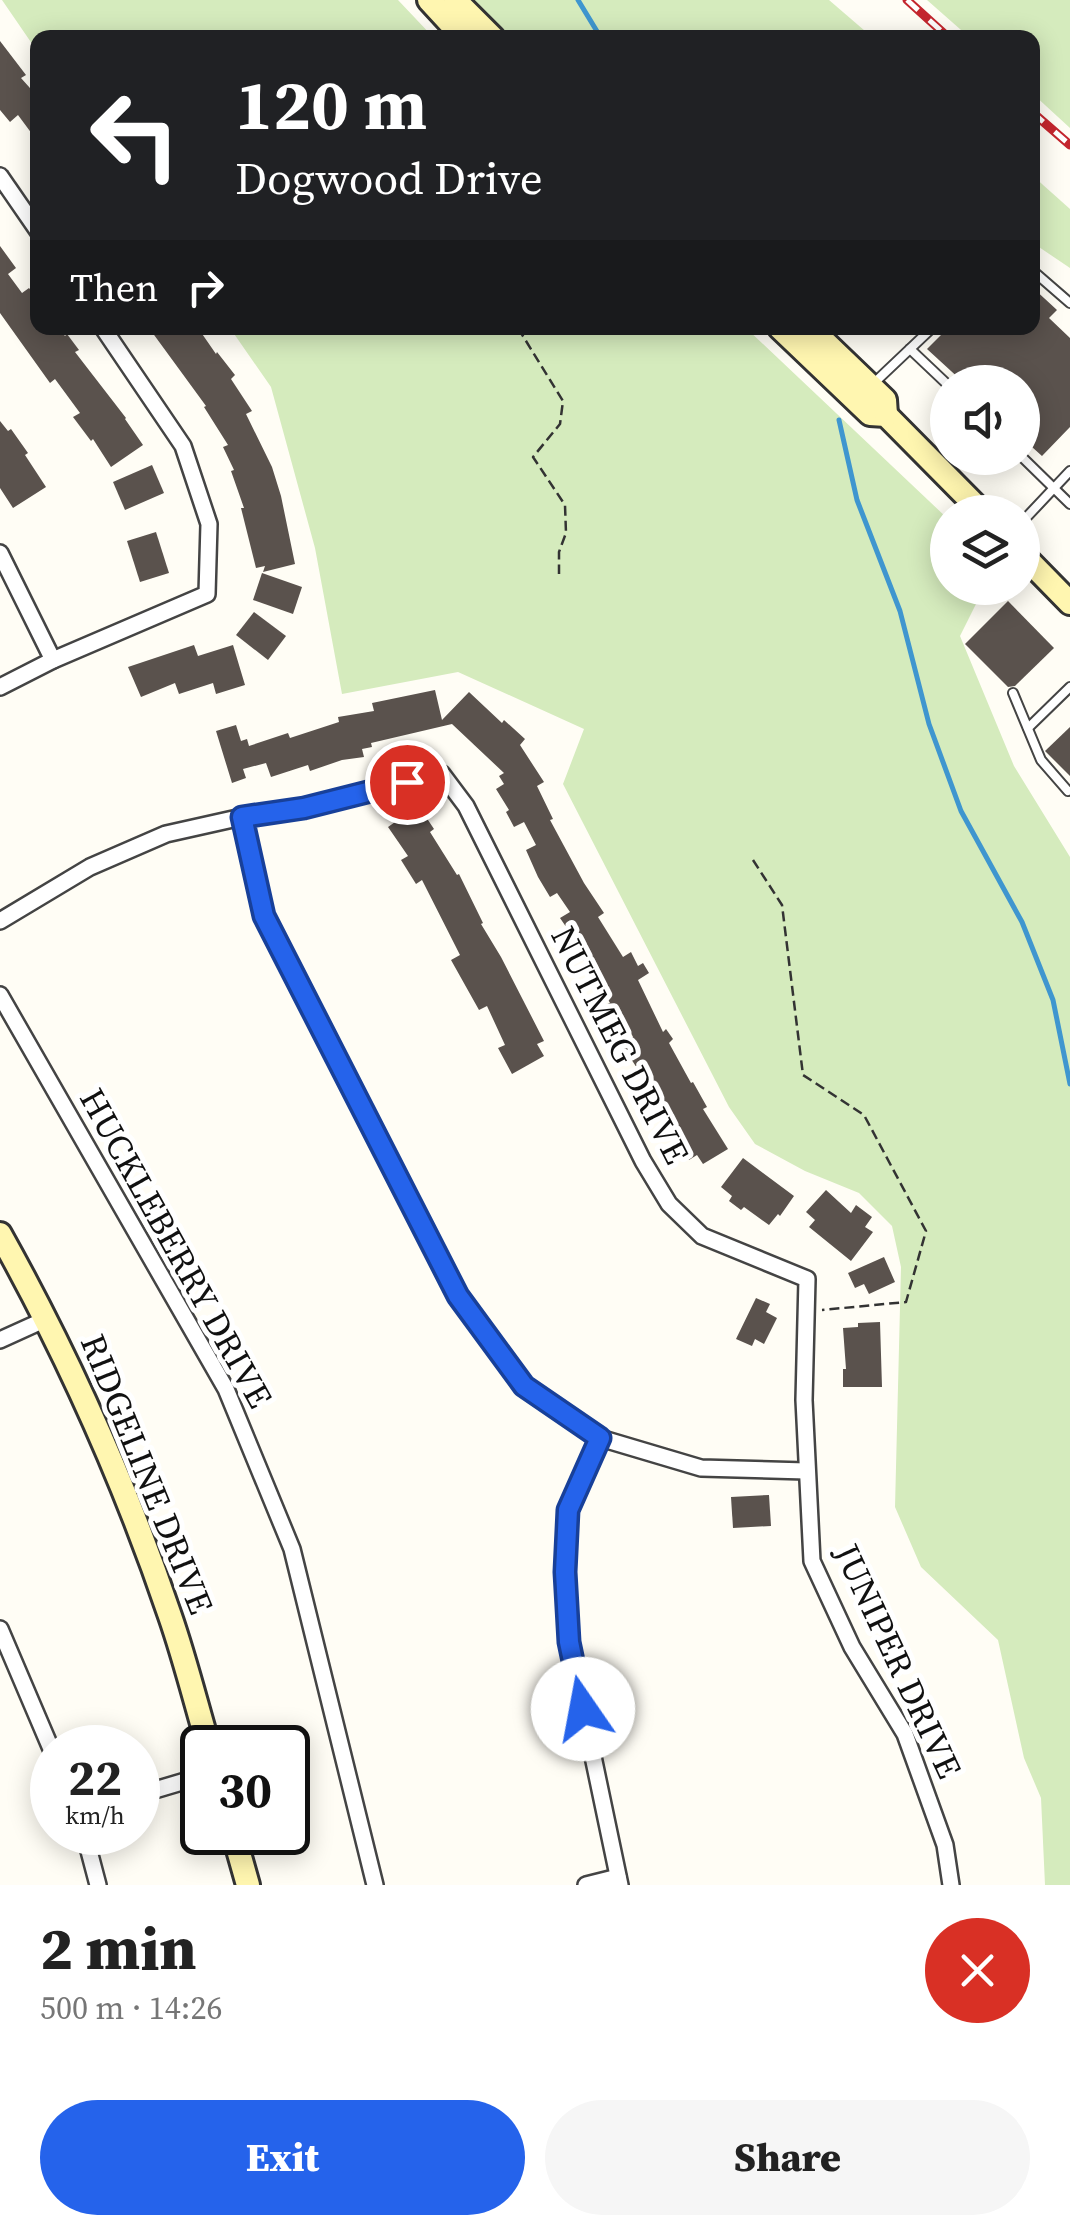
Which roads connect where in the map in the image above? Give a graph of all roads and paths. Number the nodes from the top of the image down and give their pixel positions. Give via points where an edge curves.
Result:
1 (429, 0) edge
2 (455, 0) edge
3 (457, 30) edge
4 (485, 30) edge
5 (0, 176) edge
6 (30, 219) edge
7 (1040, 277) edge
8 (1070, 302) edge
9 (108, 335) edge
10 (522, 335) edge
11 (787, 335) edge
12 (817, 335) edge
13 (925, 335) edge
14 (910, 349) junction
15 (930, 367) edge
16 (871, 386) junction
17 (886, 415) junction
18 (1070, 471) edge
19 (1040, 474) edge
20 (1054, 488) junction
21 (965, 495) edge
22 (1040, 503) edge
23 (1070, 504) edge
24 (0, 553) edge
25 (1040, 572) edge
26 (560, 574) dead end
27 (1070, 603) edge
28 (52, 660) junction
29 (0, 687) edge
30 (1070, 687) edge
31 (1013, 693) dead end
32 (1028, 728) junction
33 (1068, 791) edge
34 (242, 817) junction
35 (753, 860) dead end
36 (0, 920) edge
37 (0, 995) edge
38 (0, 1234) edge
39 (806, 1279) joint
40 (806, 1312) junction
41 (44, 1320) junction
42 (0, 1340) edge
43 (600, 1438) junction
44 (806, 1471) junction
45 (0, 1629) edge
46 (41, 1725) edge
47 (202, 1725) edge
48 (90, 1855) edge
49 (240, 1855) edge
50 (619, 1881) edge
51 (98, 1885) edge
52 (248, 1885) edge
53 (375, 1885) edge
54 (586, 1885) edge
55 (951, 1885) edge

1 - 3 street
2 - 4 street
5 - 6 street
7 - 8 lane
9 - 28 street via 184,446 209,524 207,594
10 - 26 path via 563,401 560,424 533,457 565,505
11 - 17 street via 870,414
12 - 16 street
13 - 14 lane
14 - 15 lane
14 - 16 lane
16 - 17 street via 884,400
17 - 21 street
18 - 20 lane
19 - 20 lane
20 - 22 lane
20 - 23 lane
24 - 28 street
25 - 27 street
28 - 29 street
30 - 32 lane
31 - 32 lane
32 - 33 lane via 1041,760
34 - 36 street via 166,834 90,867
34 - 39 street, NUTMEG DRIVE via 442,774 466,806 668,1204 702,1236
34 - 43 street via 264,916 458,1296 524,1386
35 - 40 path via 782,905 803,1074 864,1115 926,1231 906,1302
37 - 53 street, HUCKLEBERRY DRIVE via 226,1389 292,1549
38 - 41 street, RIDGELINE DRIVE
39 - 40 street, JUNIPER DRIVE
40 - 44 street, JUNIPER DRIVE
41 - 42 street
41 - 47 street, RIDGELINE DRIVE via 138,1532
43 - 44 street via 701,1468
43 - 50 street via 568,1510 565,1572 569,1642
44 - 55 street, JUNIPER DRIVE via 812,1561 852,1646 905,1734 945,1845
45 - 46 street
48 - 51 street
49 - 52 street
50 - 54 street

